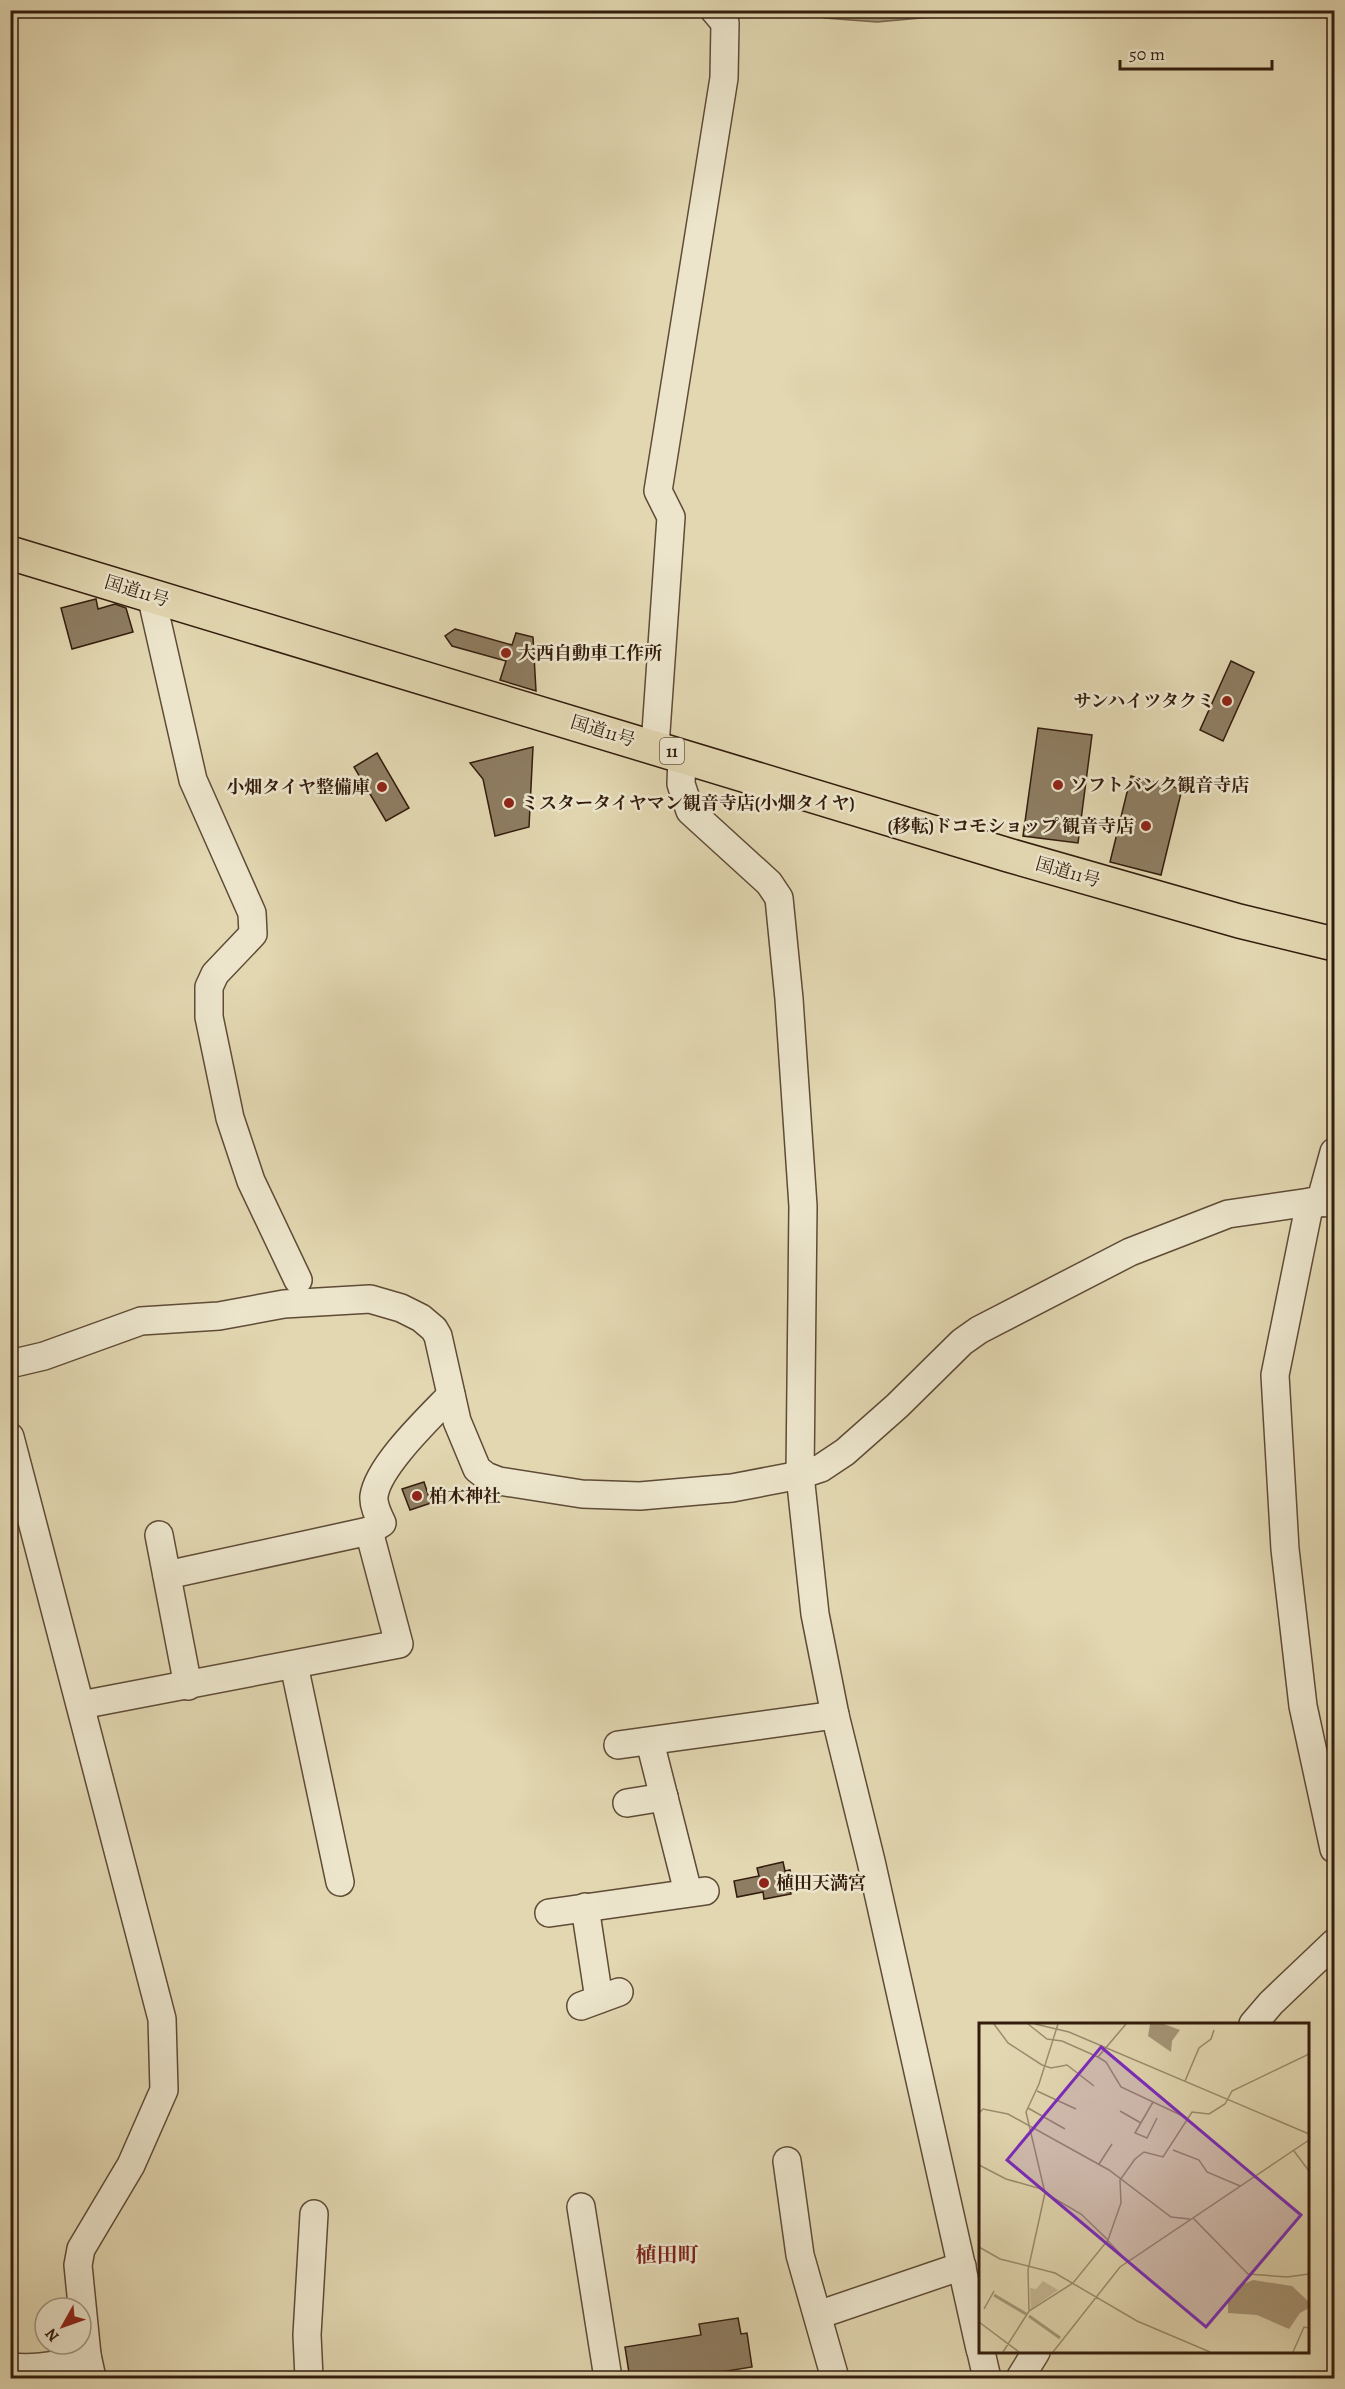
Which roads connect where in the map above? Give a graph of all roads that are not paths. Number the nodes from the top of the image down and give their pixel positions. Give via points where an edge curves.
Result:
1 (714, 10) edge
2 (10, 553) edge
3 (151, 595) junction
4 (669, 751) junction
5 (1335, 944) edge
6 (1335, 1152) edge
7 (1321, 1203) edge
8 (298, 1280) dead end
9 (10, 1364) edge
10 (451, 1395) junction
11 (10, 1437) edge
12 (800, 1475) junction
13 (369, 1531) junction
14 (159, 1535) dead end
15 (167, 1575) junction
16 (294, 1665) junction
17 (188, 1686) junction
18 (81, 1705) junction
19 (835, 1715) junction
20 (650, 1742) junction
21 (618, 1745) dead end
22 (664, 1797) junction
23 (627, 1803) dead end
24 (1335, 1849) edge
25 (340, 1882) dead end
26 (585, 1907) junction
27 (549, 1912) dead end
28 (1334, 1946) edge
29 (600, 1999) dead end
30 (1255, 2023) edge
31 (787, 2161) dead end
32 (581, 2207) dead end
33 (314, 2214) dead end
34 (962, 2266) junction
35 (818, 2315) junction
36 (979, 2341) edge
37 (982, 2353) edge
38 (1035, 2353) edge
39 (10, 2367) edge
40 (89, 2367) edge
41 (309, 2379) edge
42 (608, 2379) edge
43 (835, 2379) edge
44 (987, 2379) edge
45 (1020, 2379) edge

1 - 4 street via 725,23 724,78 658,491 672,517
2 - 3 highway, 国道11号 / 11
3 - 4 highway, 国道11号 / 11
3 - 8 street via 193,780 252,913 254,934 215,974 209,987 209,1017 216,1053 230,1118 250,1181
4 - 5 highway, 国道11号 / 11 via 1020,858 1239,921
4 - 12 street via 690,811 769,883 779,898 803,1206
6 - 7 street
7 - 12 street via 1227,1214 1130,1252 979,1330 845,1452 821,1468
7 - 24 street via 1275,1375 1285,1549 1303,1706
9 - 10 street via 44,1356 141,1321 219,1316 284,1304 370,1299 401,1308 434,1329
10 - 12 street via 477,1469 500,1481 582,1494 640,1496 732,1488
10 - 13 street via 411,1438 379,1481 374,1498 382,1523
11 - 18 street
12 - 19 street via 815,1614
13 - 15 street
13 - 16 street via 399,1644
14 - 15 street
15 - 17 street
16 - 17 street
16 - 25 street
17 - 18 street
18 - 40 street via 162,2019 165,2076 164,2090 131,2165 81,2249 78,2265
19 - 20 street
19 - 34 street
20 - 21 street
20 - 22 street
22 - 23 street
22 - 26 street via 697,1892
26 - 27 street
26 - 29 street
28 - 30 street
31 - 35 street via 800,2256
32 - 42 street
33 - 41 street via 307,2335
34 - 35 street
34 - 36 street
35 - 43 street
37 - 44 street
38 - 45 street
39 - 40 street

